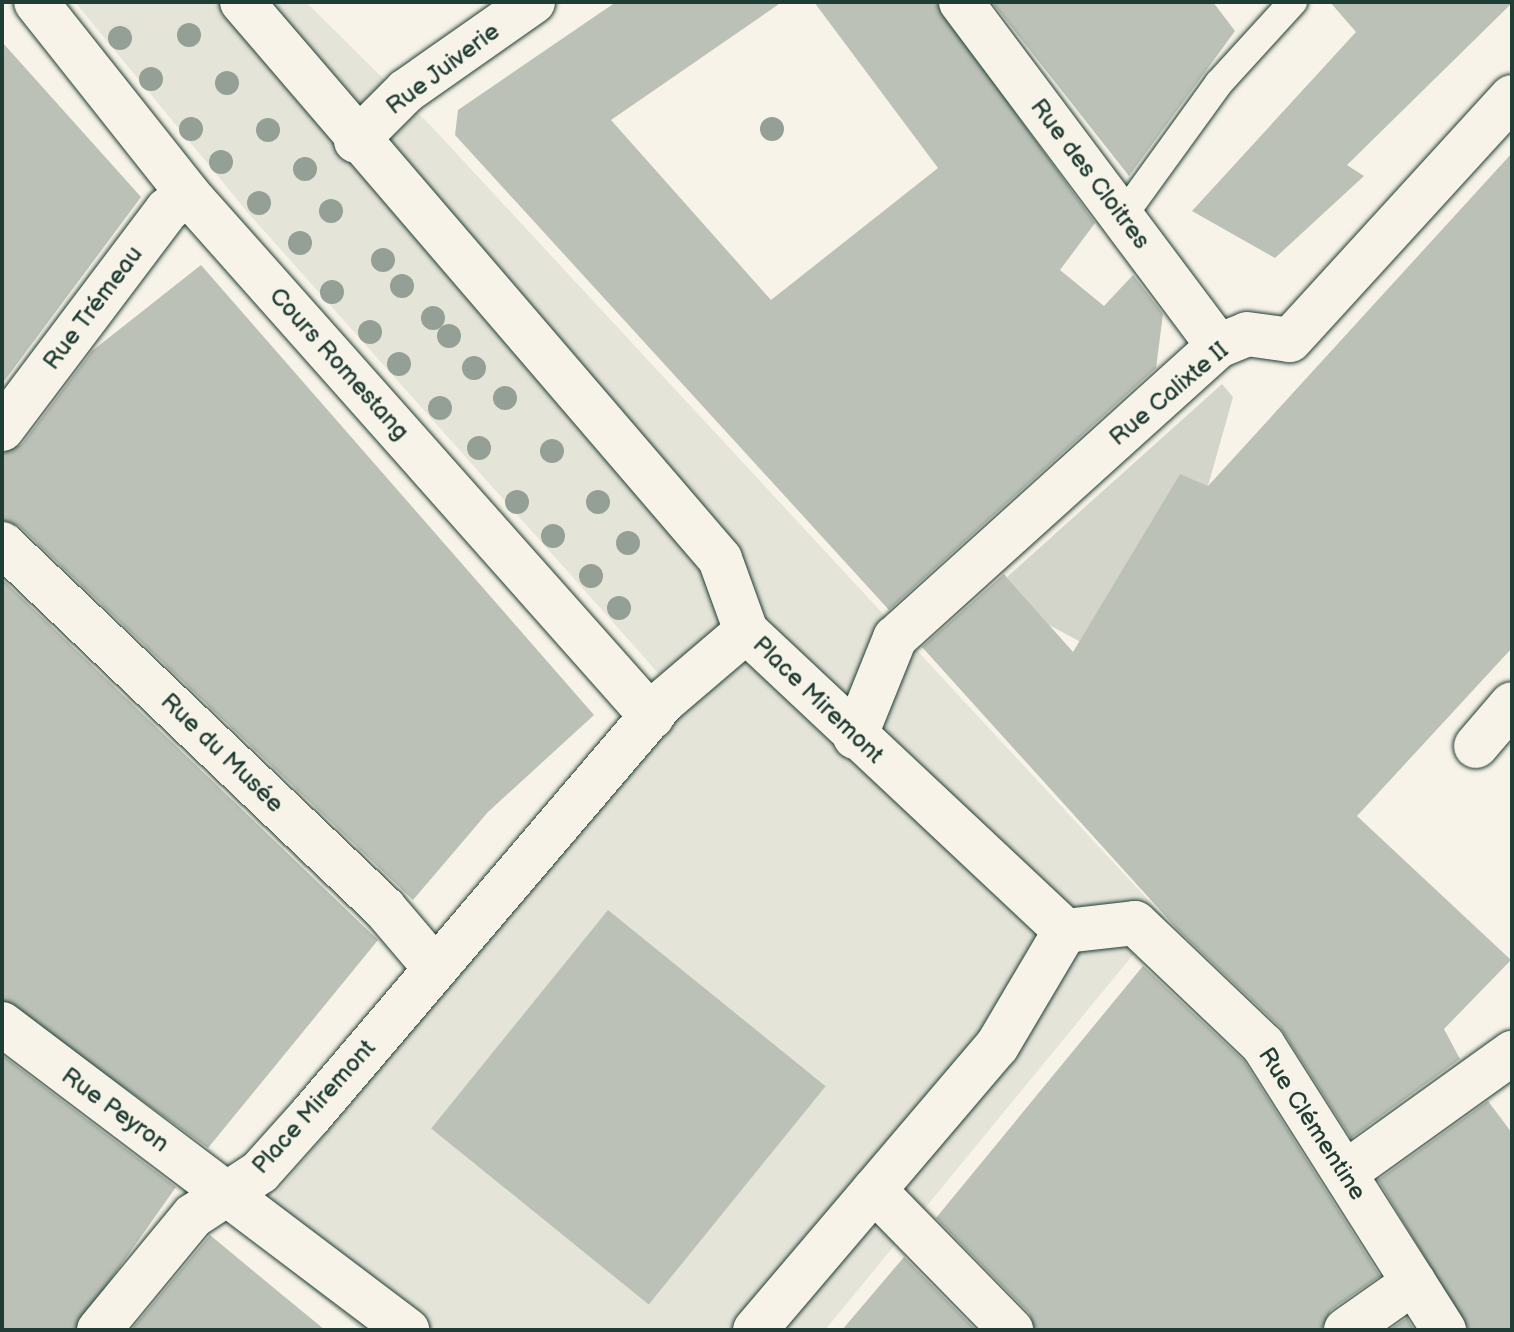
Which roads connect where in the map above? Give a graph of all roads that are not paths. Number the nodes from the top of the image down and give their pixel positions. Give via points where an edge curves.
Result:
1 (36, 2) edge
2 (242, 2) edge
3 (533, 2) edge
4 (961, 2) edge
5 (1293, 2) edge
6 (1512, 97) edge
7 (356, 141) junction
8 (188, 194) junction
9 (1122, 217) junction
10 (1218, 346) junction
11 (2, 429) edge
12 (2, 544) edge
13 (746, 631) junction
14 (1512, 704) edge
15 (652, 717) junction
16 (855, 737) junction
17 (1476, 746) dead end
18 (1065, 931) junction
19 (435, 968) junction
20 (2, 1024) edge
21 (1512, 1053) edge
22 (1345, 1173) junction
23 (874, 1190) junction
24 (232, 1191) junction
25 (1414, 1282) junction
26 (99, 1330) edge
27 (407, 1330) edge
28 (755, 1330) edge
29 (1011, 1330) edge
30 (1346, 1330) edge
31 (1444, 1330) edge

1 - 8 street, Cours Romestang
2 - 7 street
3 - 7 street, Rue Juiverie via 406,91
4 - 9 street, Rue des Cloitres
5 - 9 lane via 1219,83
6 - 10 street, Rue Calixte II via 1290,340 1247,334
7 - 13 street via 720,559
8 - 11 street, Rue Trémeau via 167,210
8 - 15 street, Cours Romestang
9 - 10 street, Rue des Cloitres
10 - 16 street, Rue Calixte II via 895,638
12 - 19 street, Rue du Musée via 384,908
13 - 15 street, Place Miremont
13 - 16 street, Place Miremont
14 - 17 street
15 - 19 street, Place Miremont
16 - 18 street, Place Miremont
18 - 22 street, Rue Clémentine via 1135,923 1166,949 1263,1045
18 - 23 street via 997,1046
19 - 24 street, Place Miremont via 260,1172
20 - 24 street, Rue Peyron via 110,1111
21 - 22 street
22 - 25 street, Rue Clémentine
23 - 28 street
23 - 29 street
24 - 26 street via 193,1216
24 - 27 street, Place Miremont
25 - 30 street
25 - 31 street, Rue Clémentine

